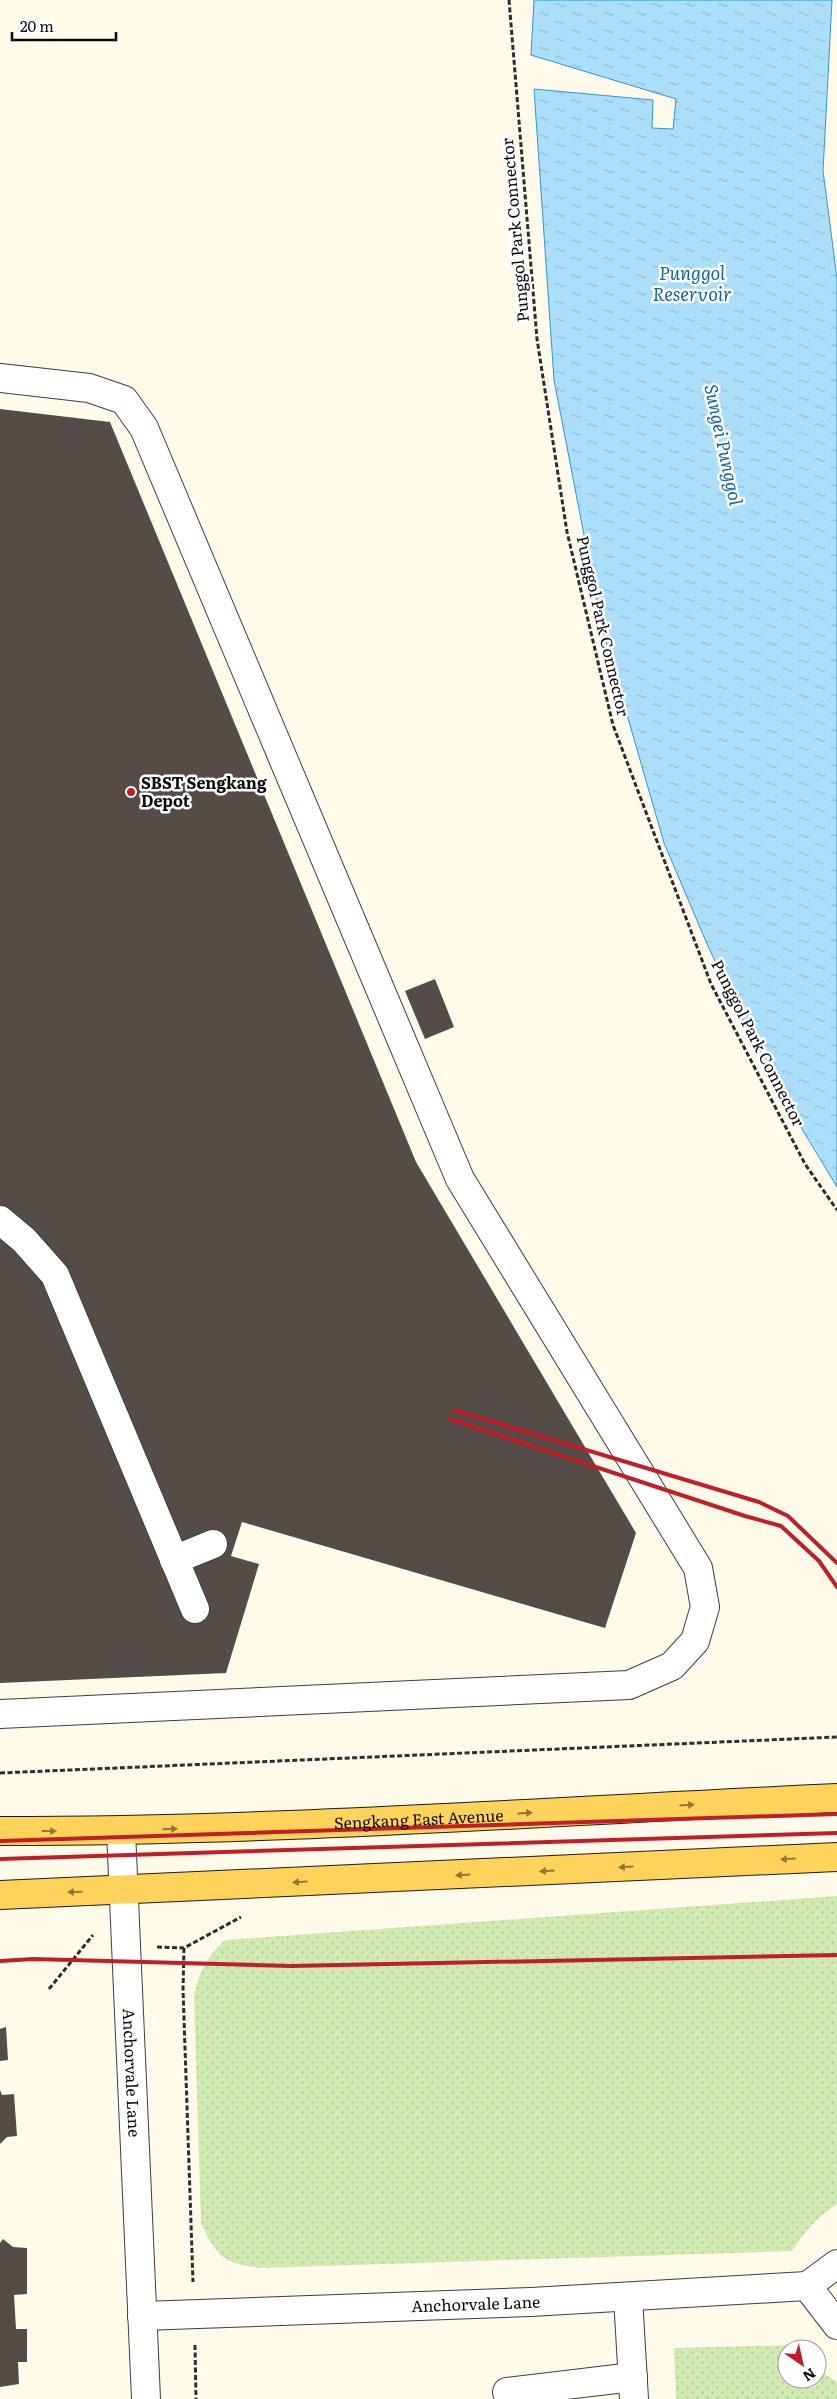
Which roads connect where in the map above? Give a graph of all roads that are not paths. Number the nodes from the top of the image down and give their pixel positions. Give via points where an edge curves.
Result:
1 (0, 378) edge
2 (0, 1220) edge
3 (213, 1544) dead end
4 (174, 1560) junction
5 (195, 1609) dead end
6 (0, 1714) edge
7 (837, 1798) edge
8 (0, 1831) edge
9 (121, 1831) junction
10 (837, 1856) edge
11 (124, 1890) junction
12 (0, 1895) edge
13 (837, 2264) edge
14 (807, 2286) junction
15 (628, 2297) junction
16 (142, 2316) junction
17 (837, 2325) edge
18 (634, 2388) edge
19 (507, 2392) dead end
20 (146, 2399) edge

1 - 6 street via 89,388 124,400 144,428 460,1179 698,1568 705,1607 695,1641 672,1666 629,1685
2 - 4 street via 56,1274
3 - 4 street
4 - 5 street
9 -> 7 main road, Sengkang East Avenue
8 -> 9 main road, Sengkang East Avenue
9 - 11 street, Anchorvale Lane
10 -> 11 main road
11 -> 12 main road
11 - 16 street, Anchorvale Lane
13 - 14 street
14 - 15 street, Anchorvale Lane
14 - 17 street
15 - 16 street, Anchorvale Lane
15 - 18 street
16 - 20 street, Anchorvale Lane
18 - 19 street

